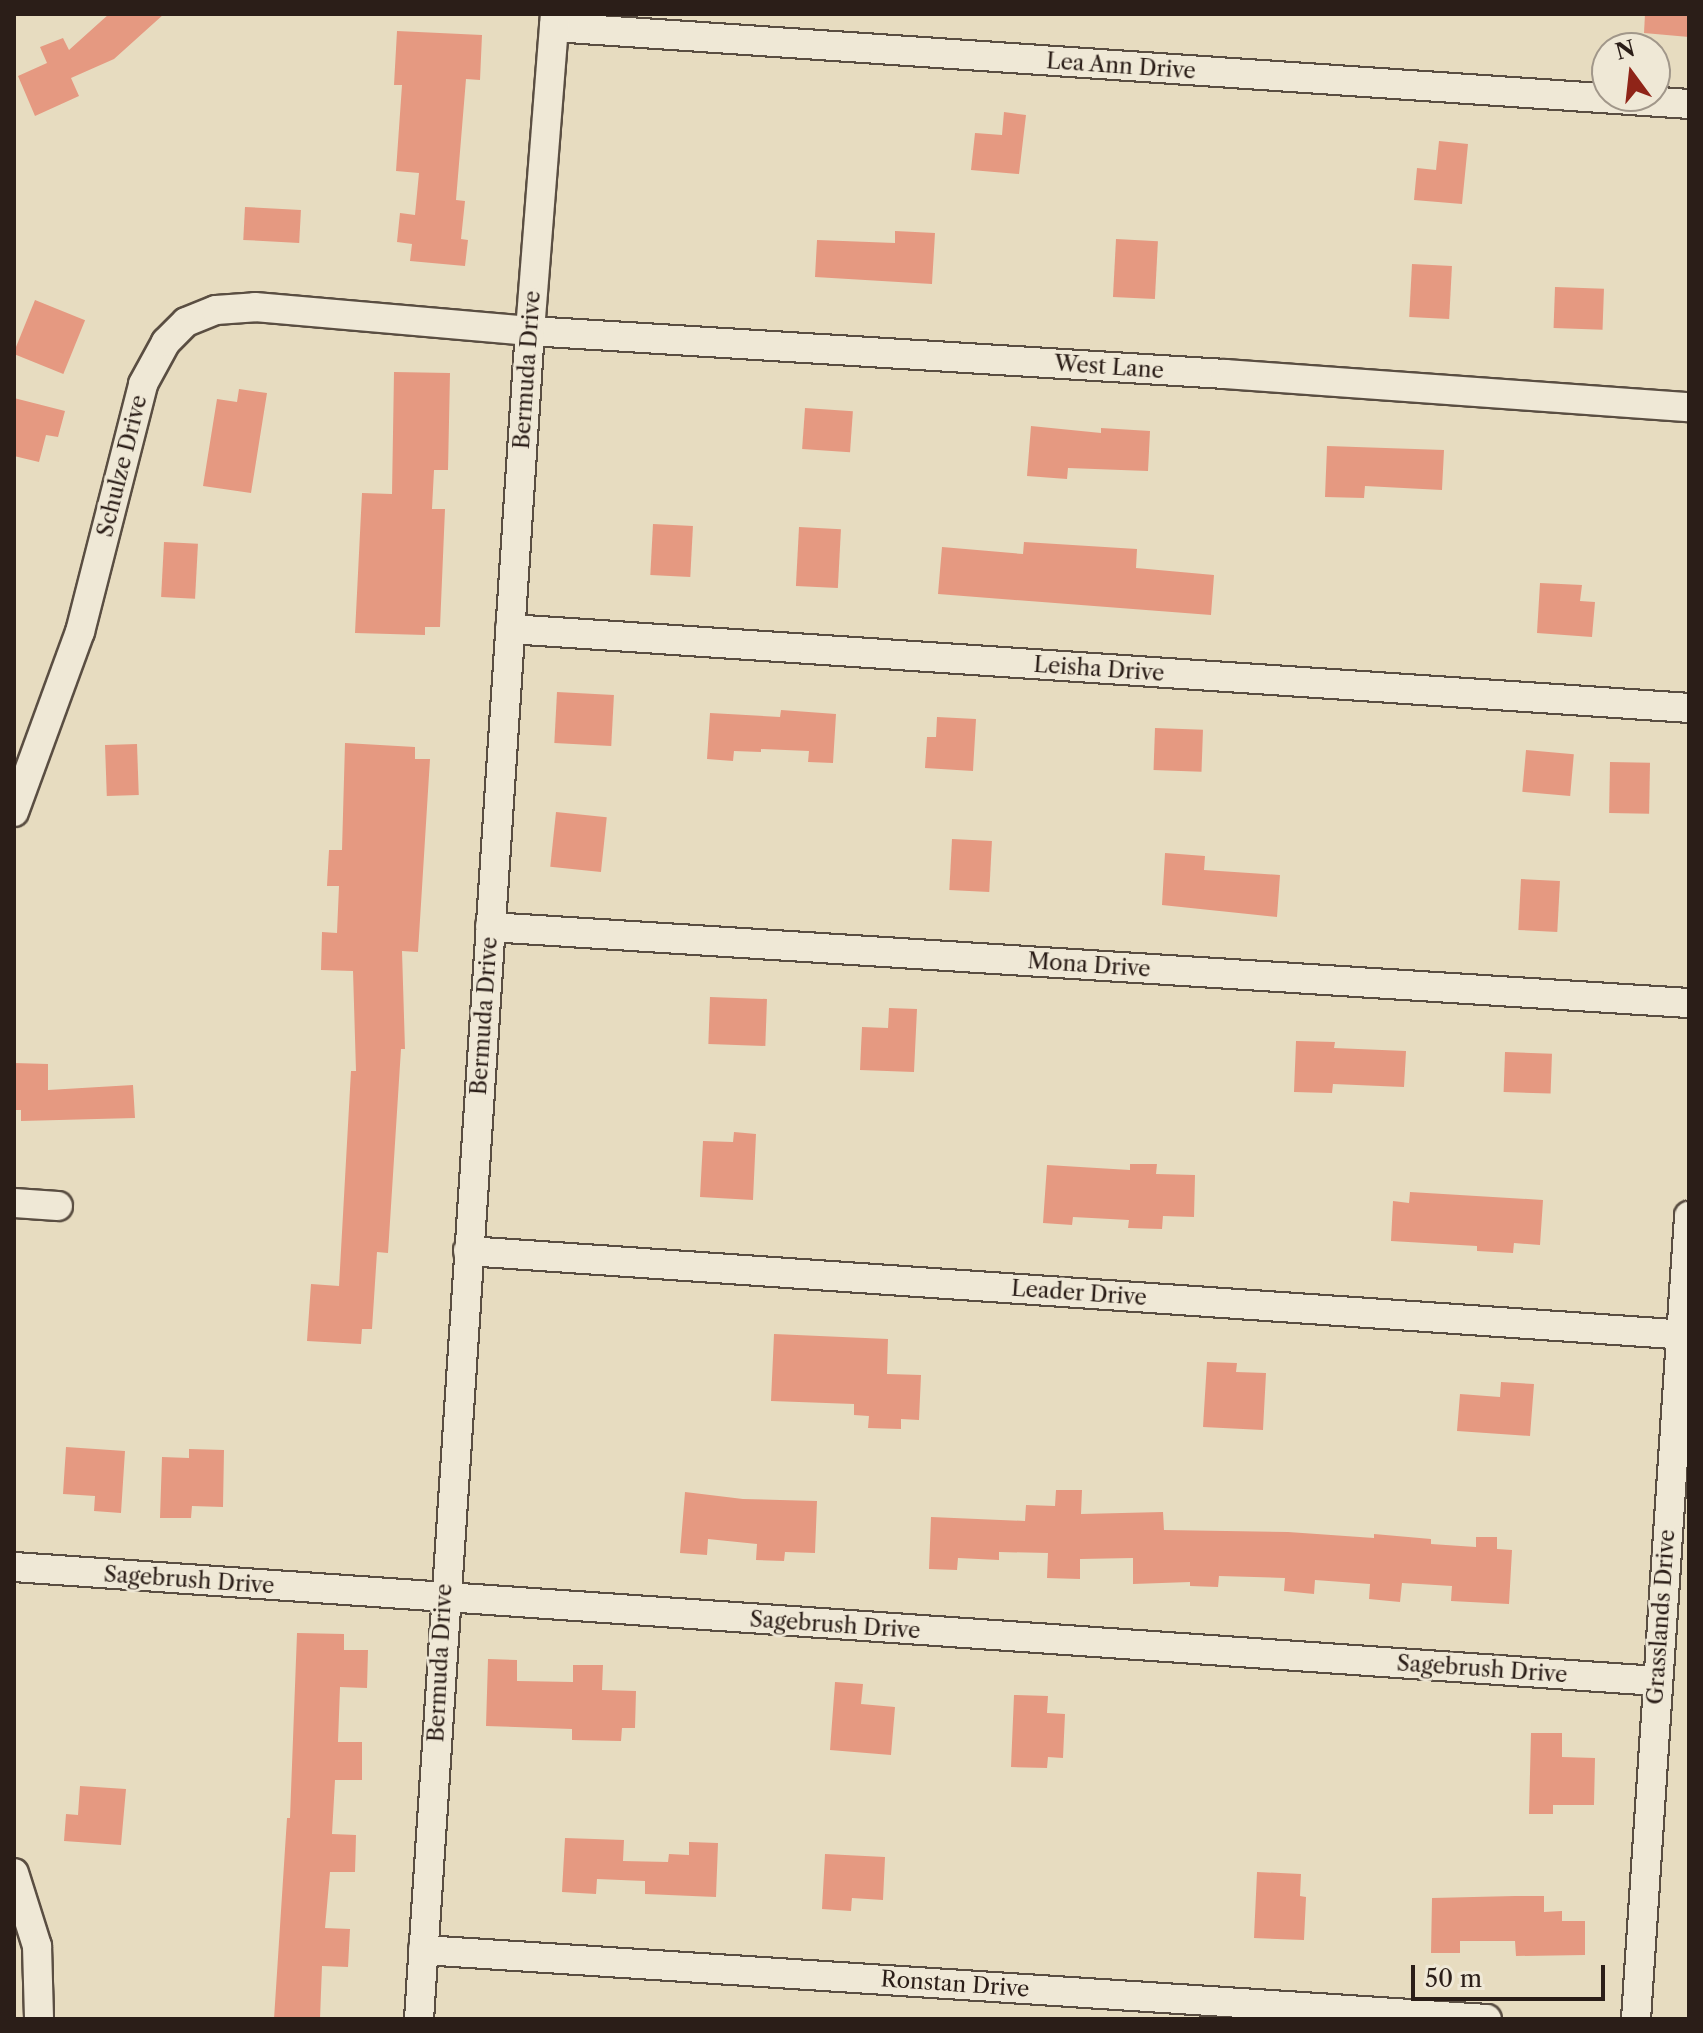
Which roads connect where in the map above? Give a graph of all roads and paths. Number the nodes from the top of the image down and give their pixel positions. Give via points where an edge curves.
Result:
1 (554, 20) edge
2 (1689, 104) edge
3 (530, 331) junction
4 (1689, 407) edge
5 (510, 629) junction
6 (1689, 708) edge
7 (14, 812) edge
8 (490, 927) junction
9 (1689, 1003) edge
10 (14, 1203) edge
11 (58, 1206) dead end
12 (1689, 1216) edge
13 (468, 1251) junction
14 (1684, 1335) edge
15 (14, 1567) edge
16 (444, 1598) junction
17 (1657, 1681) junction
18 (14, 1873) edge
19 (423, 1950) junction
20 (39, 2019) edge
21 (419, 2019) edge
22 (1487, 2019) edge
23 (1636, 2019) edge

1 - 2 street, Lea Ann Drive
1 - 3 street, Bermuda Drive
3 - 4 street, West Lane
3 - 5 street, Bermuda Drive
3 - 7 street, Schulze Drive via 255,307 216,310 186,322 166,342 143,384 80,632
5 - 6 street, Leisha Drive
5 - 8 street, Bermuda Drive
8 - 9 street, Mona Drive
8 - 13 street, Bermuda Drive
10 - 11 street
12 - 14 street, Grasslands Drive
13 - 14 street, Leader Drive
13 - 16 street, Bermuda Drive
14 - 17 street, Grasslands Drive
15 - 16 street, Sagebrush Drive
16 - 17 street, Sagebrush Drive
16 - 19 street, Bermuda Drive
17 - 23 street, Grasslands Drive
18 - 20 street via 37,1946
19 - 21 street, Bermuda Drive
19 - 22 street, Ronstan Drive

